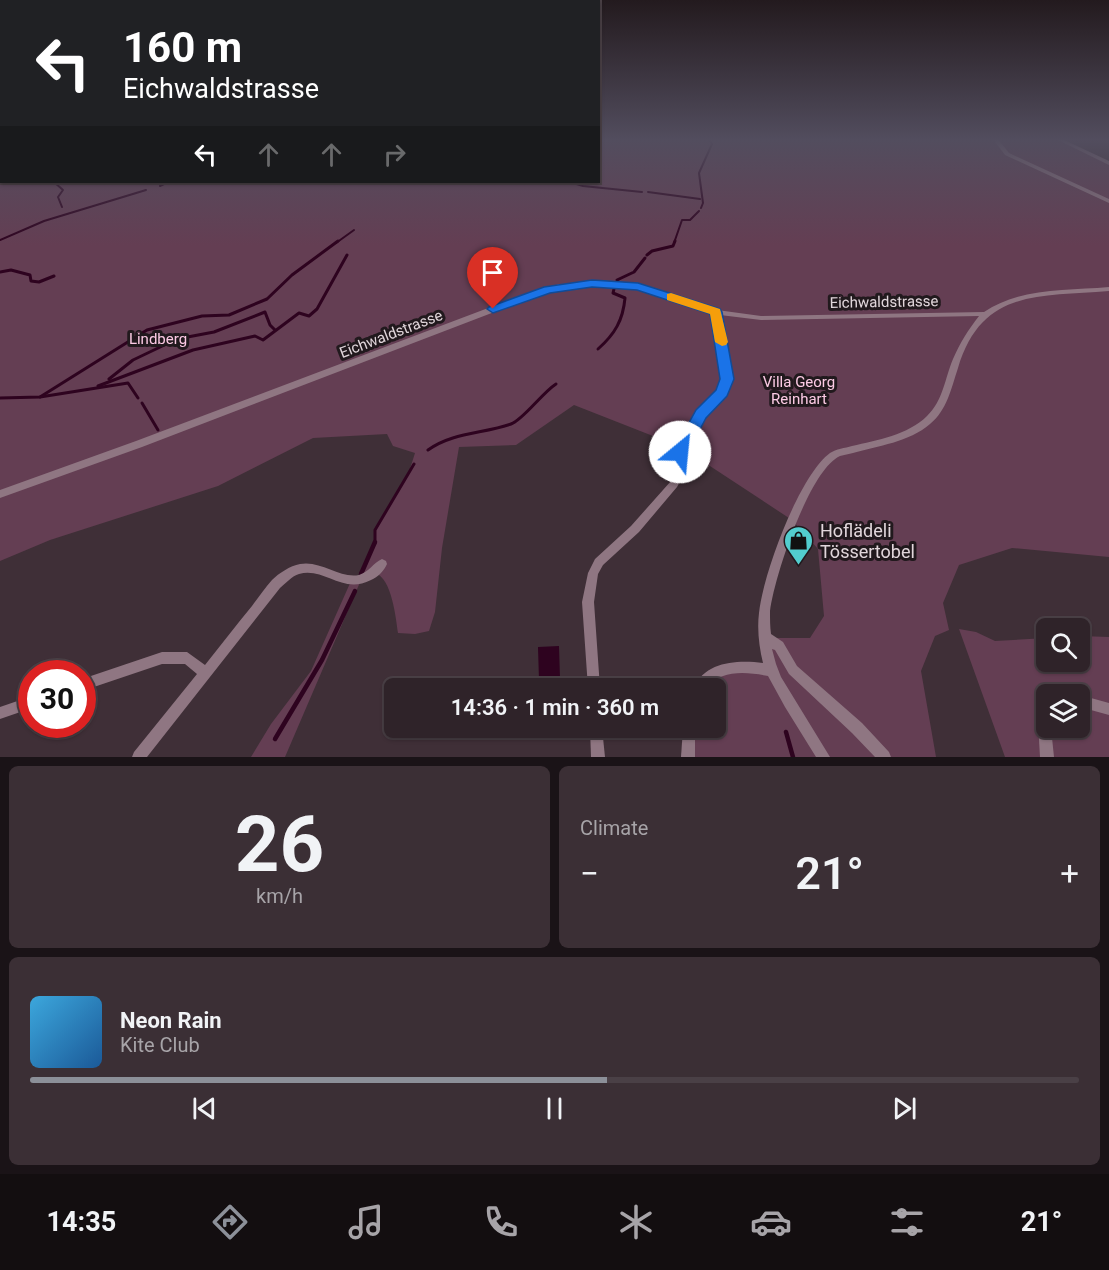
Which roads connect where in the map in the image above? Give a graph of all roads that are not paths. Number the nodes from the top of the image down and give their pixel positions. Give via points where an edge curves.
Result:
1 (1051, 174) edge
2 (1109, 201) edge
3 (1109, 289) edge
4 (1097, 290) junction
5 (1109, 297) edge
6 (716, 312) junction
7 (983, 314) junction
8 (0, 494) edge
9 (382, 564) dead end
10 (766, 638) junction
11 (771, 670) junction
12 (206, 673) junction
13 (593, 678) edge
14 (710, 678) edge
15 (96, 680) edge
16 (1090, 704) edge
17 (18, 707) edge
18 (1109, 709) edge
19 (0, 713) edge
20 (597, 738) edge
21 (689, 738) edge
22 (1045, 738) edge
23 (139, 757) edge
24 (598, 757) edge
25 (688, 757) edge
26 (823, 757) edge
27 (884, 757) edge
28 (1047, 757) edge

1 - 2 street
3 - 4 street
4 - 5 street
4 - 7 street via 1016,297
6 - 7 street, Eichwaldstrasse via 778,318
6 - 8 street, Eichwaldstrasse via 638,286 586,284 544,291
6 - 13 street via 727,379 722,392 701,414 681,447 680,476 592,573 588,602
7 - 10 street via 957,357 949,390 933,416 914,430 834,454 820,470 792,520 765,605
9 - 12 street via 361,580 344,580 318,569 298,569 288,575 276,584
10 - 11 street
10 - 27 street via 779,646 793,670
11 - 14 street via 750,666 726,668
11 - 26 street
12 - 15 street via 187,658 162,658
12 - 23 street
16 - 18 street
17 - 19 street
20 - 24 street
21 - 25 street
22 - 28 street

